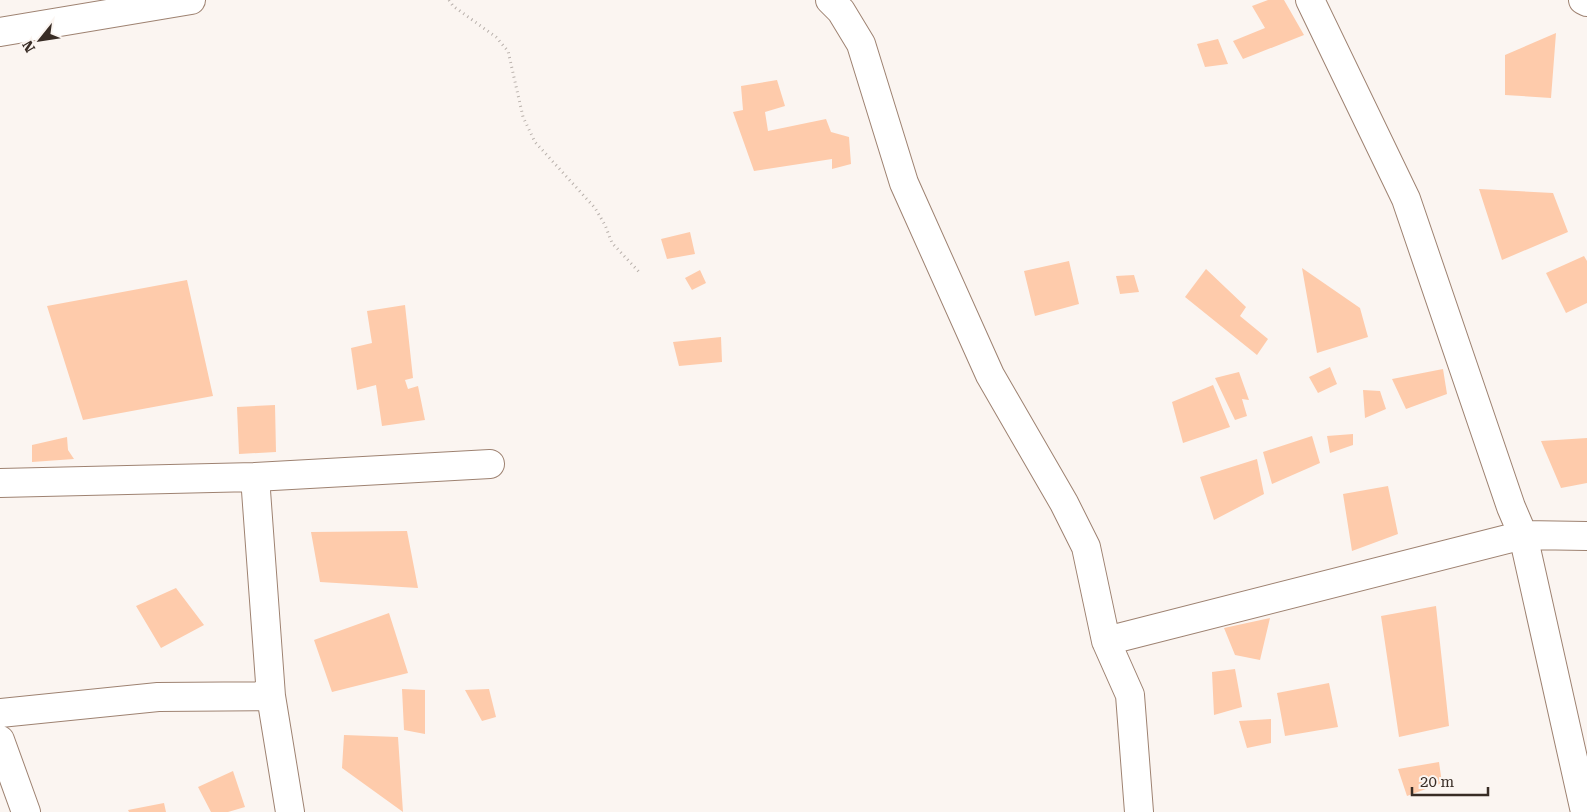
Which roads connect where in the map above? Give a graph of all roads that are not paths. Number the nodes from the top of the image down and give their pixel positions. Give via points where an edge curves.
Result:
1 (191, 0) edge
2 (830, 0) edge
3 (1310, 0) edge
4 (1583, 0) edge
5 (1587, 2) edge
6 (0, 32) edge
7 (490, 464) dead end
8 (255, 477) junction
9 (0, 483) edge
10 (1523, 535) junction
11 (1587, 536) edge
12 (1106, 641) junction
13 (271, 696) junction
14 (0, 712) edge
15 (0, 740) edge
16 (26, 812) edge
17 (290, 812) edge
18 (1139, 812) edge
19 (1585, 812) edge

1 - 6 street
2 - 12 street via 841,10 862,44 904,183 990,375 1086,547
3 - 10 street via 1406,199
4 - 5 street
7 - 8 street
8 - 9 street
8 - 13 street
10 - 11 street
10 - 12 street
10 - 19 street
12 - 18 street via 1130,695
13 - 14 street via 158,697
13 - 17 street
15 - 16 street

